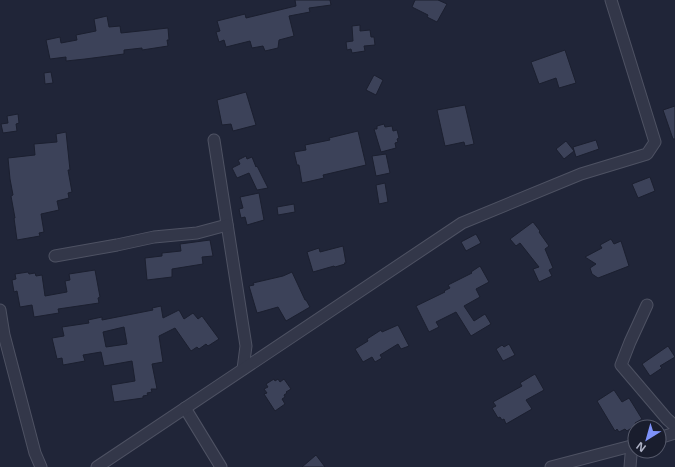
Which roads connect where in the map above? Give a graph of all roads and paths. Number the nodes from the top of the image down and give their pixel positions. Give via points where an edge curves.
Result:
1 (611, 0) edge
2 (214, 140) dead end
3 (227, 225) junction
4 (55, 256) dead end
5 (647, 305) dead end
6 (0, 310) edge
7 (2, 335) edge
8 (243, 370) junction
9 (185, 408) junction
10 (675, 426) edge
11 (627, 447) edge
12 (41, 467) edge
13 (97, 467) edge
14 (221, 467) edge
15 (551, 467) edge

1 - 8 street via 655,142 646,154 581,174 462,223
2 - 3 street
3 - 4 street
3 - 8 street via 246,346
5 - 10 street via 621,365
6 - 7 street
7 - 12 street
8 - 9 street
9 - 13 street
9 - 14 street
11 - 15 street

